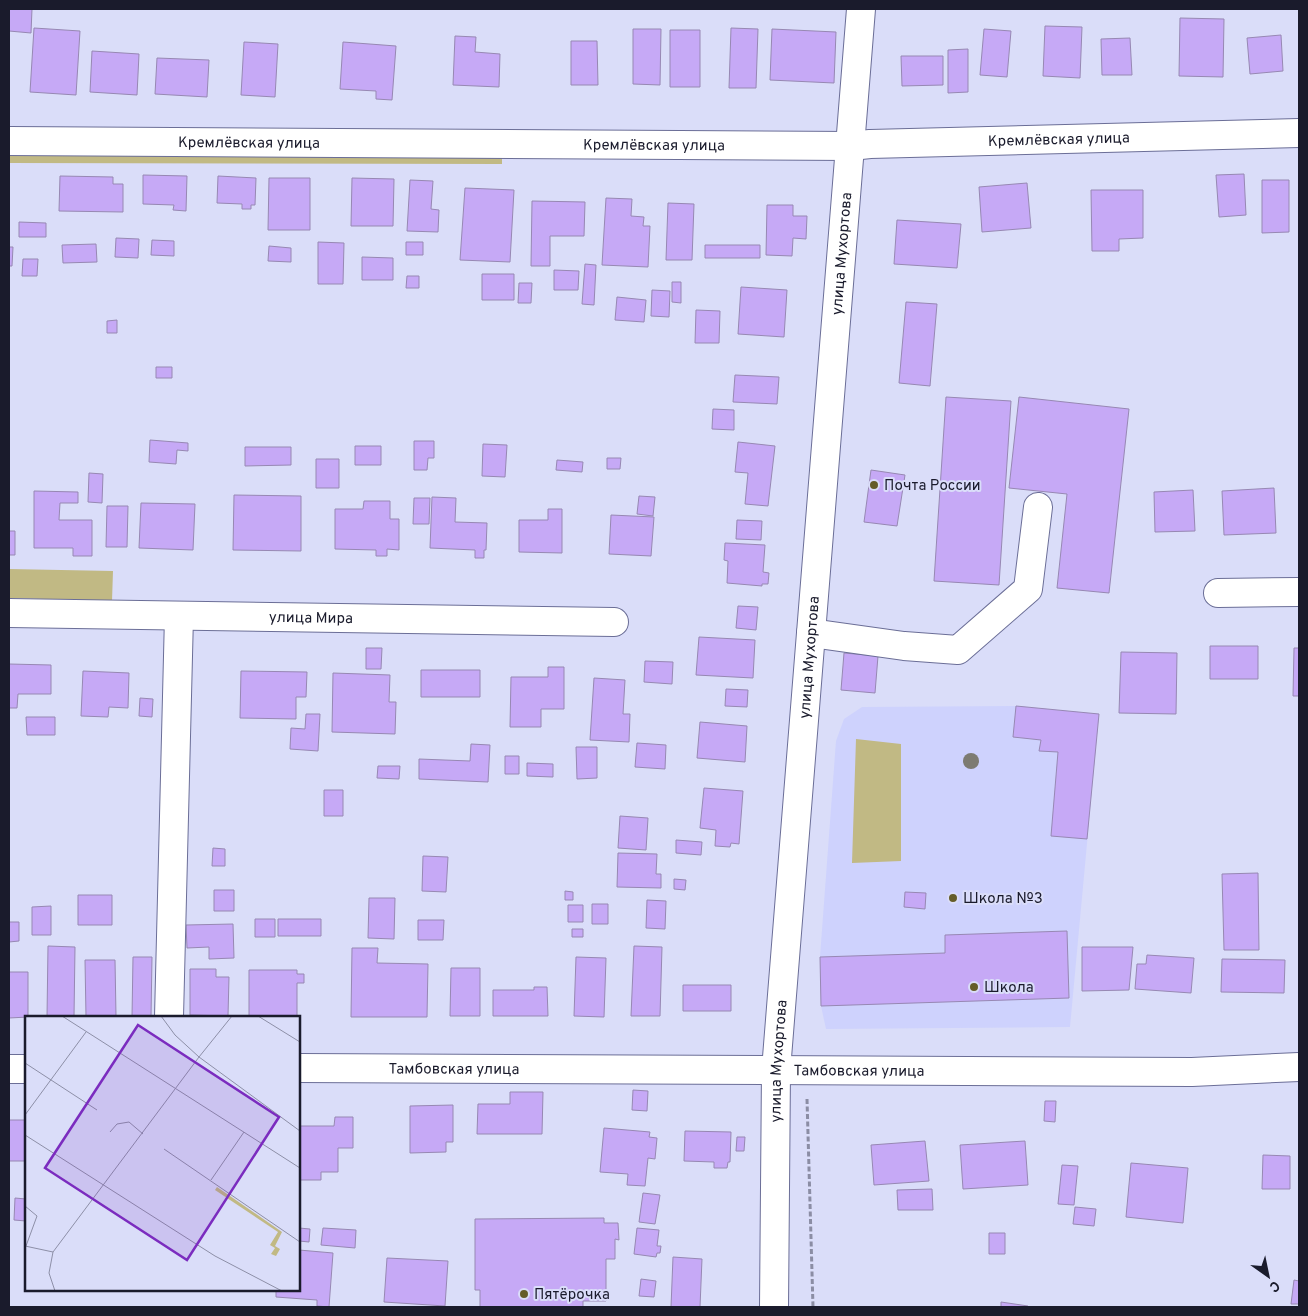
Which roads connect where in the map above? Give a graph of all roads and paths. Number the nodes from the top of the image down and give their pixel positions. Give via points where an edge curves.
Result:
1 (861, 9) edge
2 (1299, 133) edge
3 (9, 141) edge
4 (851, 146) junction
5 (1038, 507) dead end
6 (1299, 592) edge
7 (1218, 593) dead end
8 (9, 613) edge
9 (178, 616) junction
10 (614, 622) dead end
11 (812, 633) junction
12 (169, 1016) edge
13 (1299, 1066) edge
14 (300, 1068) edge
15 (9, 1069) edge
16 (25, 1069) edge
17 (776, 1070) junction
18 (774, 1307) edge

1 - 4 street, улица Мухортова
2 - 4 street, Кремлёвская улица
3 - 4 street, Кремлёвская улица
4 - 11 street, улица Мухортова
5 - 11 street via 1028,589 958,650
6 - 7 street
8 - 9 street, улица Мира
9 - 10 street, улица Мира
9 - 12 street
11 - 17 street, улица Мухортова
13 - 17 street, Тамбовская улица via 1192,1072
14 - 17 street, Тамбовская улица
15 - 16 street
17 - 18 street, улица Мухортова

